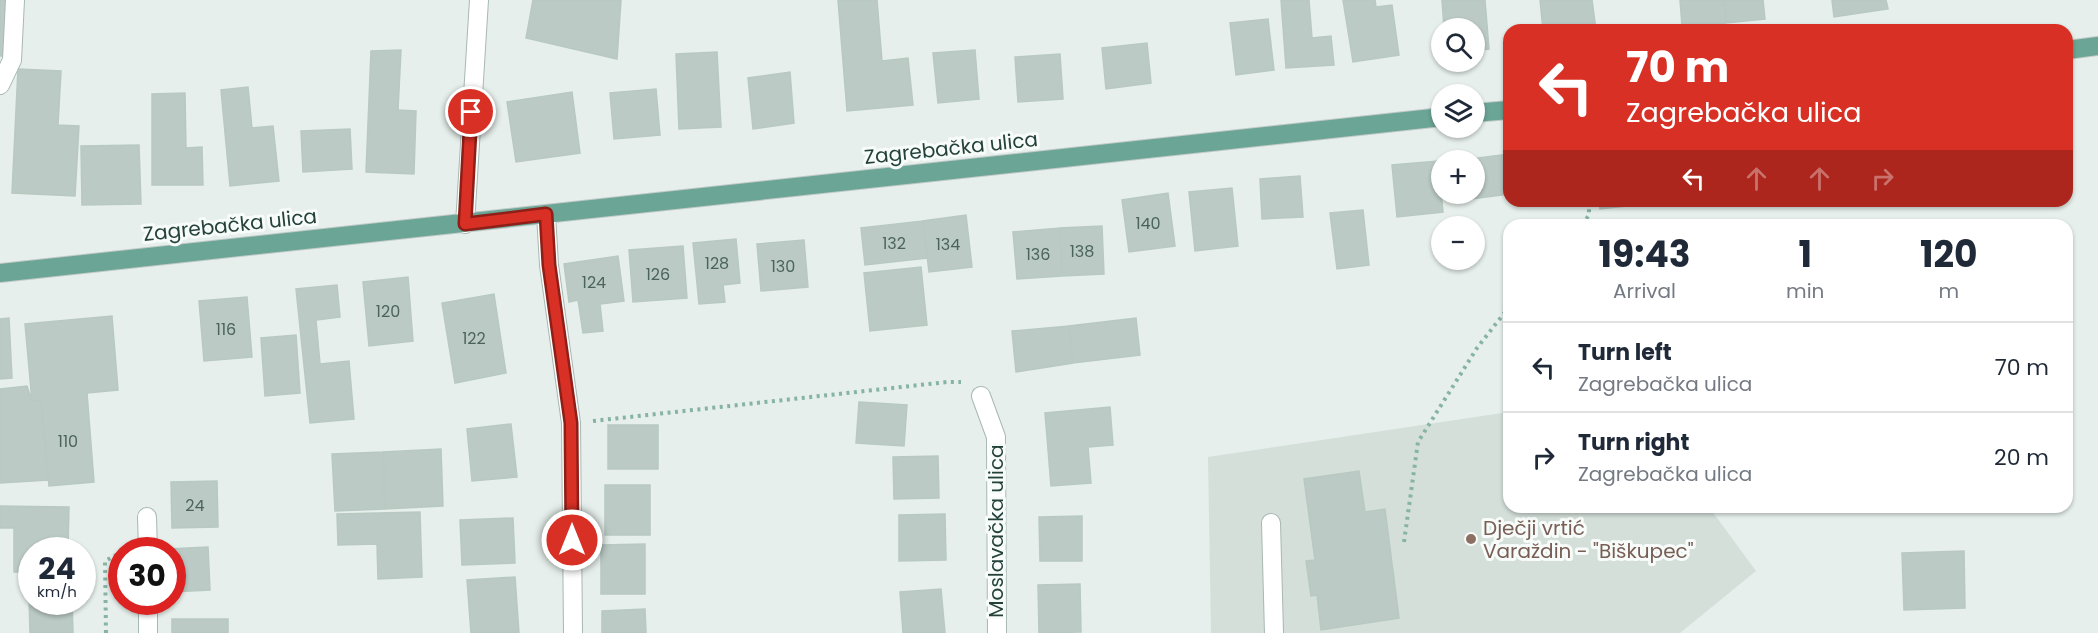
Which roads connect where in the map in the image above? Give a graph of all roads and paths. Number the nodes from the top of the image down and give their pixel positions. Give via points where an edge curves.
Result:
1 (15, 0) edge
2 (478, 0) edge
3 (2098, 46) edge
4 (2073, 49) edge
5 (0, 85) edge
6 (1503, 111) edge
7 (1485, 112) edge
8 (1431, 118) edge
9 (546, 214) junction
10 (465, 224) junction
11 (0, 273) edge
12 (1503, 315) edge
13 (981, 396) joint
14 (571, 423) junction
15 (147, 517) dead end
16 (1271, 523) dead end
17 (148, 537) edge
18 (1404, 542) dead end
19 (108, 559) edge
20 (148, 615) edge
21 (106, 633) edge
22 (148, 633) edge
23 (573, 633) edge
24 (997, 633) edge
25 (1274, 633) edge

1 - 5 street via 12,60
2 - 10 street
3 - 4 main road
6 - 7 main road
8 - 9 main road, Zagrebačka ulica
9 - 10 main road, Zagrebačka ulica
9 - 14 street via 549,265
10 - 11 main road, Zagrebačka ulica
12 - 18 path via 1477,348 1418,442
13 - 14 path via 972,382 947,382
13 - 24 street, Moslavačka ulica via 996,437
14 - 23 street
15 - 17 street
16 - 25 street
19 - 21 path
20 - 22 street

